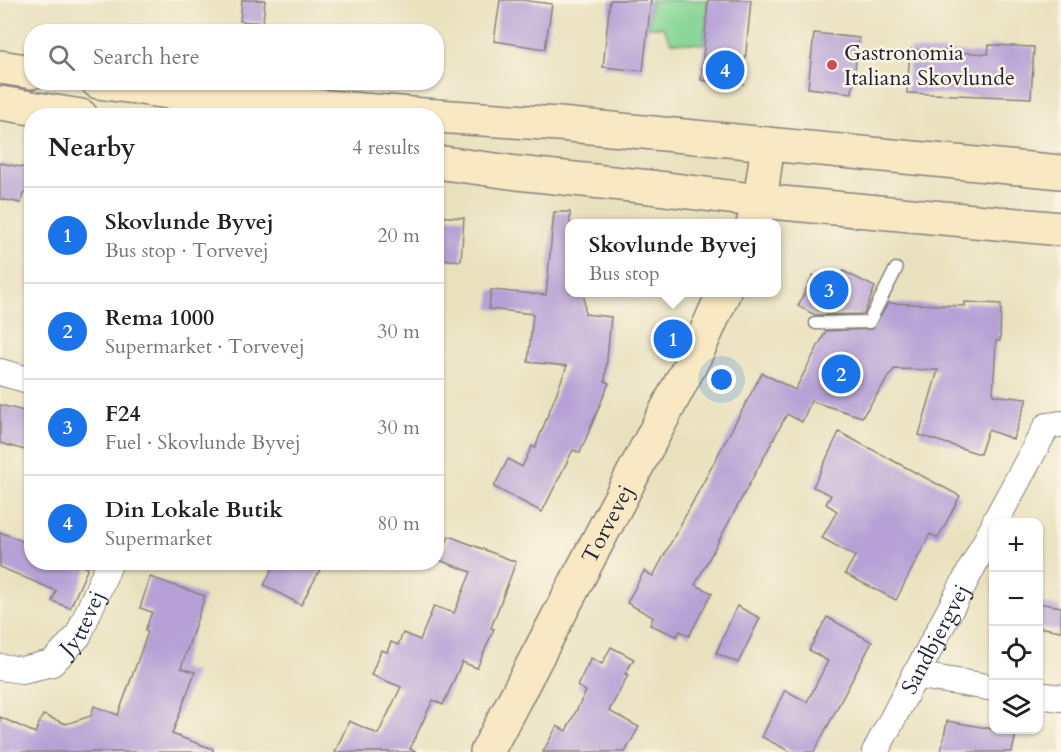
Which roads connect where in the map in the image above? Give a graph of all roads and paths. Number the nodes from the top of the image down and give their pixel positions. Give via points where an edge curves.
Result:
1 (0, 67) edge
2 (24, 71) edge
3 (155, 90) edge
4 (0, 103) edge
5 (31, 108) edge
6 (338, 108) edge
7 (444, 117) edge
8 (768, 144) junction
9 (444, 163) edge
10 (1061, 172) edge
11 (757, 212) edge
12 (1061, 229) edge
13 (896, 269) dead end
14 (721, 297) edge
15 (816, 323) dead end
16 (0, 372) edge
17 (24, 379) edge
18 (1061, 424) edge
19 (997, 518) edge
20 (989, 533) edge
21 (107, 570) edge
22 (0, 667) edge
23 (914, 675) junction
24 (989, 687) edge
25 (1043, 696) edge
26 (1061, 698) edge
27 (487, 752) edge
28 (875, 752) edge

1 - 2 main road
3 - 6 main road
4 - 5 main road
7 - 8 main road
8 - 10 main road
8 - 11 main road
9 - 11 main road via 650,186
11 - 12 main road
13 - 15 lane via 869,322
14 - 27 main road, Torvevej via 699,348
16 - 17 street
18 - 19 street, Sandbjergvej via 1047,426
20 - 23 street, Sandbjergvej
21 - 22 street, Jyttevej via 78,636 52,663 22,670
23 - 24 street
23 - 28 street, Sandbjergvej
25 - 26 street

